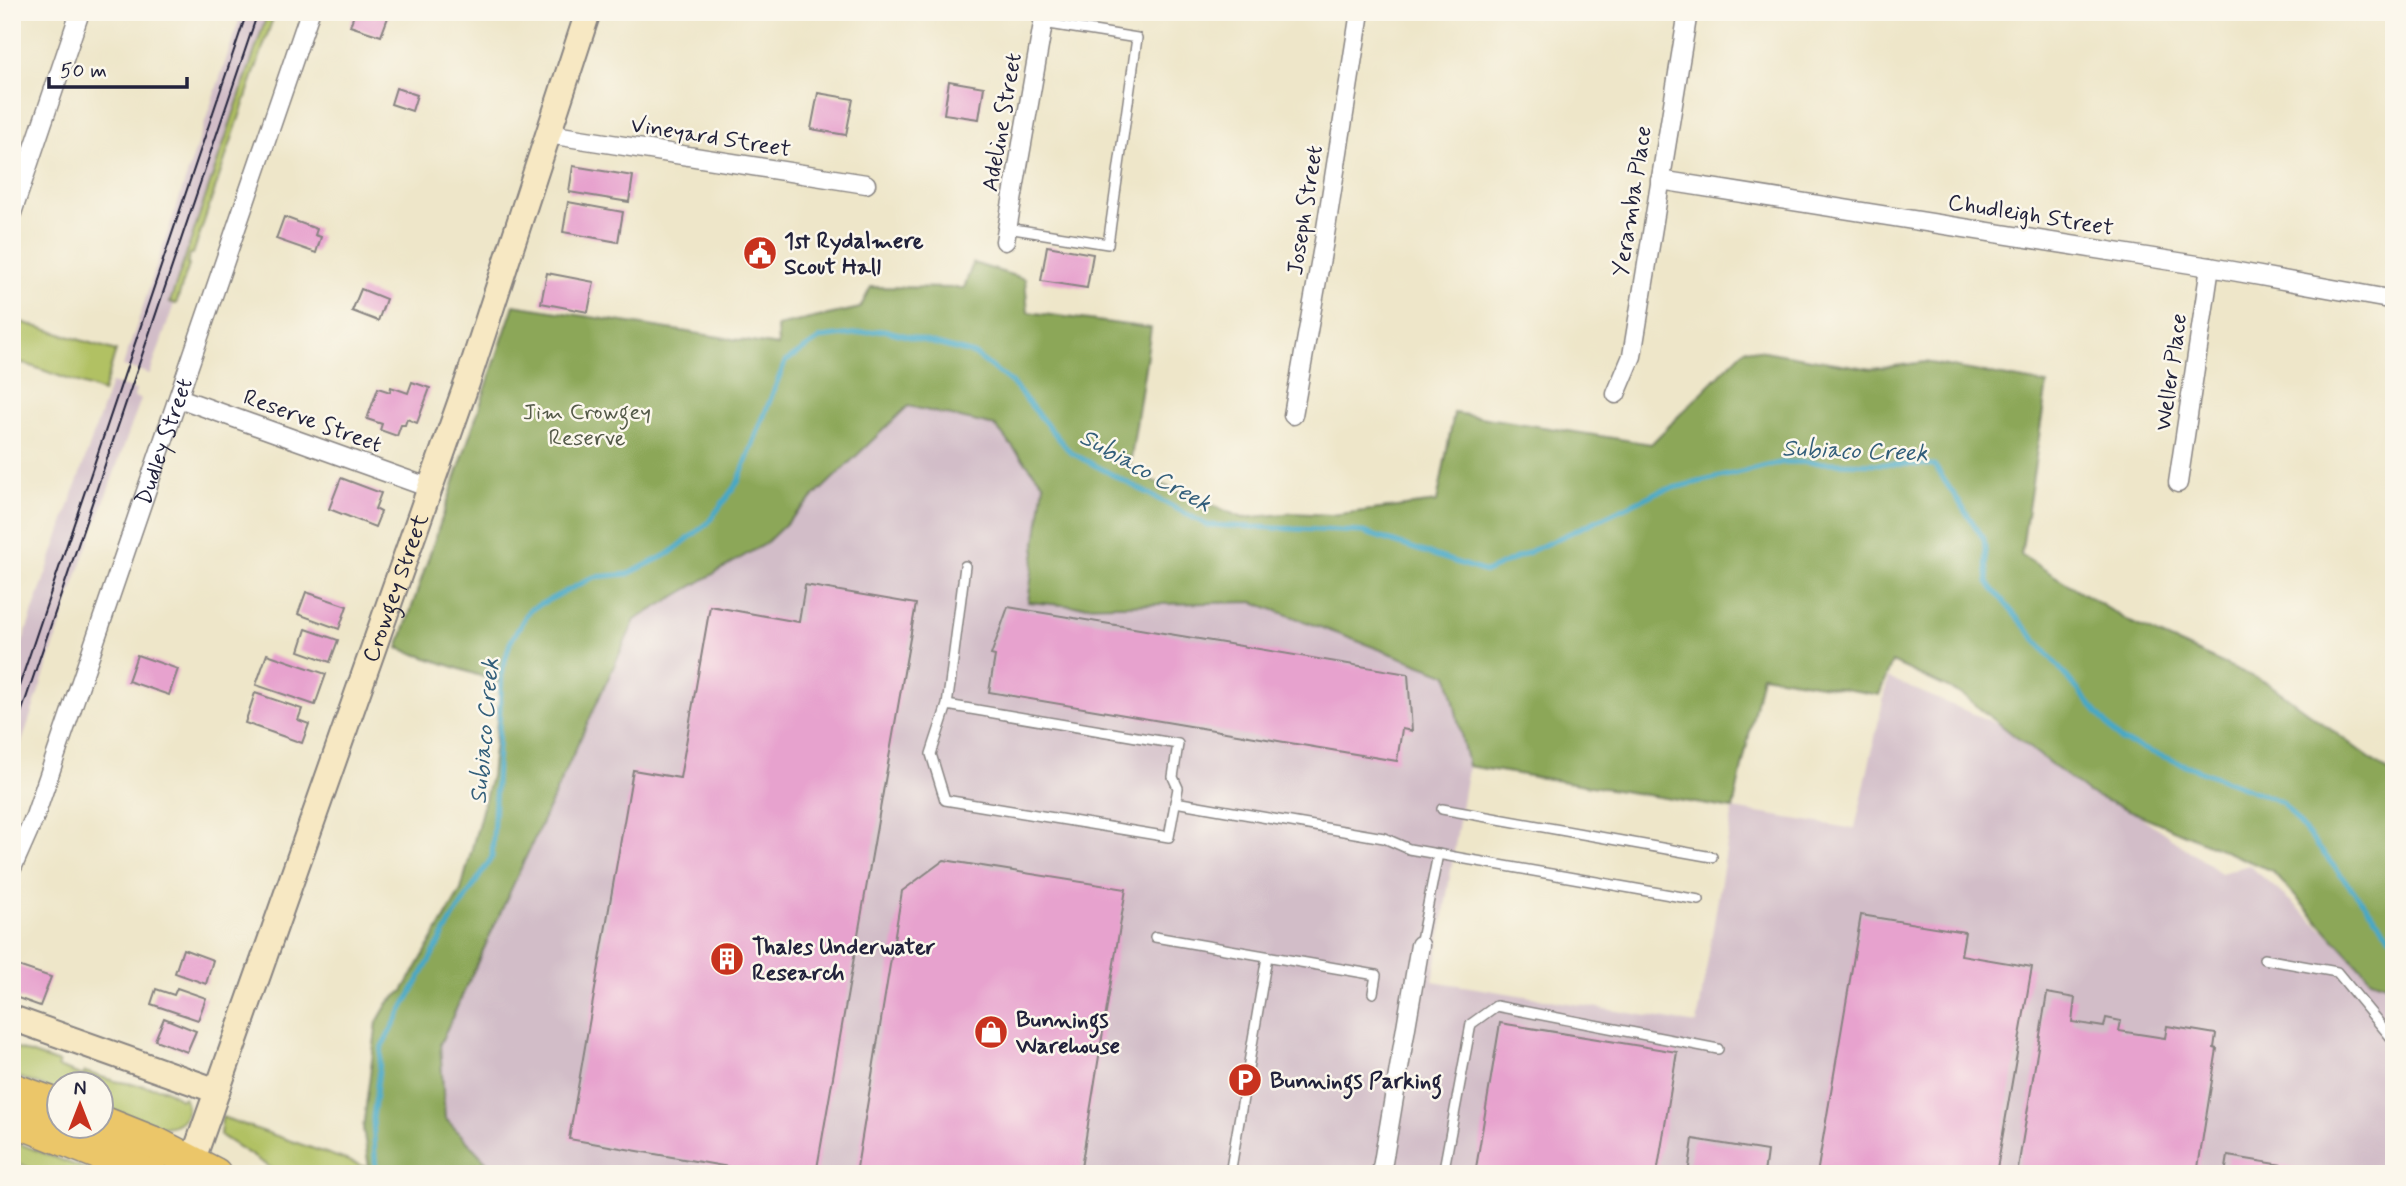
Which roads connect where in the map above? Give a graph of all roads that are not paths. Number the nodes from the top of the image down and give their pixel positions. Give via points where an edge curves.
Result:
1 (80, 12) edge
2 (310, 12) edge
3 (588, 12) edge
4 (1360, 12) edge
5 (1688, 12) edge
6 (1044, 18) edge
7 (548, 134) junction
8 (1660, 180) junction
9 (866, 184) dead end
10 (12, 213) edge
11 (1006, 234) joint
12 (2210, 267) junction
13 (2394, 300) edge
14 (1616, 394) dead end
15 (179, 398) junction
16 (1293, 415) dead end
17 (2178, 483) dead end
18 (429, 488) junction
19 (965, 566) dead end
20 (947, 705) junction
21 (1175, 802) junction
22 (1443, 809) dead end
23 (1438, 854) junction
24 (1712, 857) dead end
25 (12, 868) edge
26 (1699, 900) dead end
27 (1155, 937) dead end
28 (1420, 945) joint
29 (1267, 957) junction
30 (2264, 959) dead end
31 (1373, 993) dead end
32 (12, 1018) edge
33 (2394, 1041) edge
34 (1718, 1049) dead end
35 (12, 1090) edge
36 (217, 1091) junction
37 (46, 1101) edge
38 (12, 1119) edge
39 (116, 1128) edge
40 (203, 1168) edge
41 (151, 1174) edge
42 (1230, 1174) edge
43 (1381, 1174) edge
44 (1443, 1174) edge

1 - 10 street
2 - 15 street, Dudley Street
3 - 7 street, Crowgey Street
4 - 16 street, Joseph Street
5 - 8 street, Yeramba Place
6 - 11 street, Adeline Street
6 - 11 lane via 1137,38 1108,244
7 - 9 street, Vineyard Street
7 - 18 street, Crowgey Street
8 - 12 street, Chudleigh Street
8 - 14 street, Yeramba Place via 1632,356
12 - 13 street, Chudleigh Street
12 - 17 street, Weller Place
15 - 18 street, Reserve Street
15 - 25 street, Dudley Street via 35,816
18 - 36 street, Crowgey Street
19 - 20 lane
20 - 21 lane via 1178,744
20 - 21 lane via 931,754 945,800 1169,838
21 - 23 lane via 1384,838
22 - 24 lane
23 - 26 lane
23 - 28 lane
27 - 29 lane
28 - 43 street
29 - 31 lane via 1376,975
29 - 42 lane
30 - 33 lane via 2337,972
32 - 36 street
34 - 44 lane via 1496,1006 1471,1024
35 - 37 highway
36 - 40 street, Crowgey Street
38 - 41 highway
39 - 40 highway

